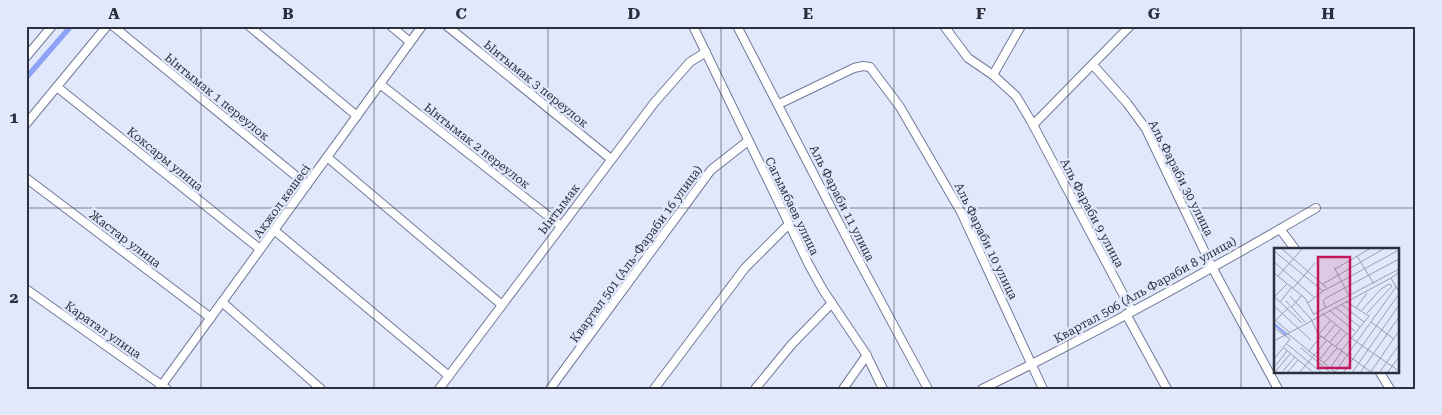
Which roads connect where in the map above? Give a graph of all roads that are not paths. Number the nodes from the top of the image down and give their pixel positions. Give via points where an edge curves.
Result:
1 (52, 26) edge
2 (107, 26) edge
3 (113, 26) edge
4 (249, 26) edge
5 (390, 26) edge
6 (422, 26) edge
7 (447, 26) edge
8 (693, 26) edge
9 (737, 26) edge
10 (944, 26) edge
11 (1021, 26) edge
12 (1130, 26) edge
13 (410, 42) junction
14 (706, 52) junction
15 (26, 57) edge
16 (1093, 65) junction
17 (993, 75) junction
18 (380, 84) junction
19 (56, 87) junction
20 (778, 104) junction
21 (357, 116) junction
22 (26, 124) edge
23 (1033, 125) junction
24 (748, 142) junction
25 (327, 157) junction
26 (611, 159) junction
27 (26, 178) edge
28 (307, 185) junction
29 (1316, 208) dead end
30 (789, 224) junction
31 (561, 226) junction
32 (274, 230) junction
33 (1280, 230) junction
34 (1294, 248) edge
35 (260, 249) junction
36 (1212, 267) junction
37 (26, 289) edge
38 (222, 302) junction
39 (832, 303) junction
40 (502, 305) junction
41 (1129, 312) junction
42 (211, 318) junction
43 (866, 355) junction
44 (1031, 365) junction
45 (1381, 372) edge
46 (449, 376) junction
47 (163, 387) edge
48 (322, 389) edge
49 (438, 389) edge
50 (550, 389) edge
51 (654, 389) edge
52 (755, 389) edge
53 (843, 389) edge
54 (882, 389) edge
55 (928, 389) edge
56 (982, 389) edge
57 (1043, 389) edge
58 (1167, 389) edge
59 (1278, 389) edge
60 (1390, 389) edge

1 - 15 street
2 - 19 street
3 - 28 street, Ынтымак 1 переулок
4 - 21 street
5 - 13 street
6 - 13 street, Ақжол көшесі
7 - 26 street, Ынтымак 3 переулок
8 - 14 street, Сагымбаев улица
9 - 20 street, Аль Фараби 11 улица
10 - 17 street, Аль Фараби 9 улица via 968,58
11 - 17 street
12 - 16 street
13 - 18 street, Ақжол көшесі
14 - 24 street, Сагымбаев улица
14 - 26 street, Ынтымак via 677,74
16 - 23 street
16 - 36 street, Аль Фараби 30 улица via 1146,129
17 - 23 street, Аль Фараби 9 улица via 1016,96
18 - 21 street, Ақжол көшесі
18 - 31 street, Ынтымак 2 переулок
19 - 22 street
19 - 35 street, Коксары улица
20 - 44 street, Аль Фараби 10 улица via 854,68 870,67 900,107 961,212
20 - 55 street, Аль Фараби 11 улица
21 - 25 street, Ақжол көшесі
23 - 41 street, Аль Фараби 9 улица
24 - 30 street, Сагымбаев улица
24 - 50 street, Квартал 501 (Аль-Фараби 16 улица) via 711,170
25 - 28 street, Ақжол көшесі
25 - 40 street
26 - 31 street, Ынтымак
27 - 42 street, Жастар улица
28 - 32 street, Ақжол көшесі
29 - 33 street, Квартал 506 (Аль Фараби 8 улица)
30 - 39 street, Сагымбаев улица
30 - 51 street via 745,268
31 - 40 street, Ынтымак
32 - 35 street, Ақжол көшесі
32 - 46 street
33 - 34 street
33 - 36 street, Квартал 506 (Аль Фараби 8 улица)
35 - 38 street, Ақжол көшесі
36 - 41 street, Квартал 506 (Аль Фараби 8 улица)
36 - 59 street, Аль Фараби 30 улица
37 - 47 street, Каратал улица
38 - 42 street, Ақжол көшесі
38 - 48 street
39 - 43 street, Сагымбаев улица
39 - 52 street
40 - 46 street, Ынтымак
41 - 44 street, Квартал 506 (Аль Фараби 8 улица)
41 - 58 street, Аль Фараби 9 улица
42 - 47 street, Ақжол көшесі
43 - 53 street
43 - 54 street, Сагымбаев улица
44 - 56 street, Квартал 506 (Аль Фараби 8 улица)
44 - 57 street, Аль Фараби 10 улица
45 - 60 street
46 - 49 street, Ынтымак

